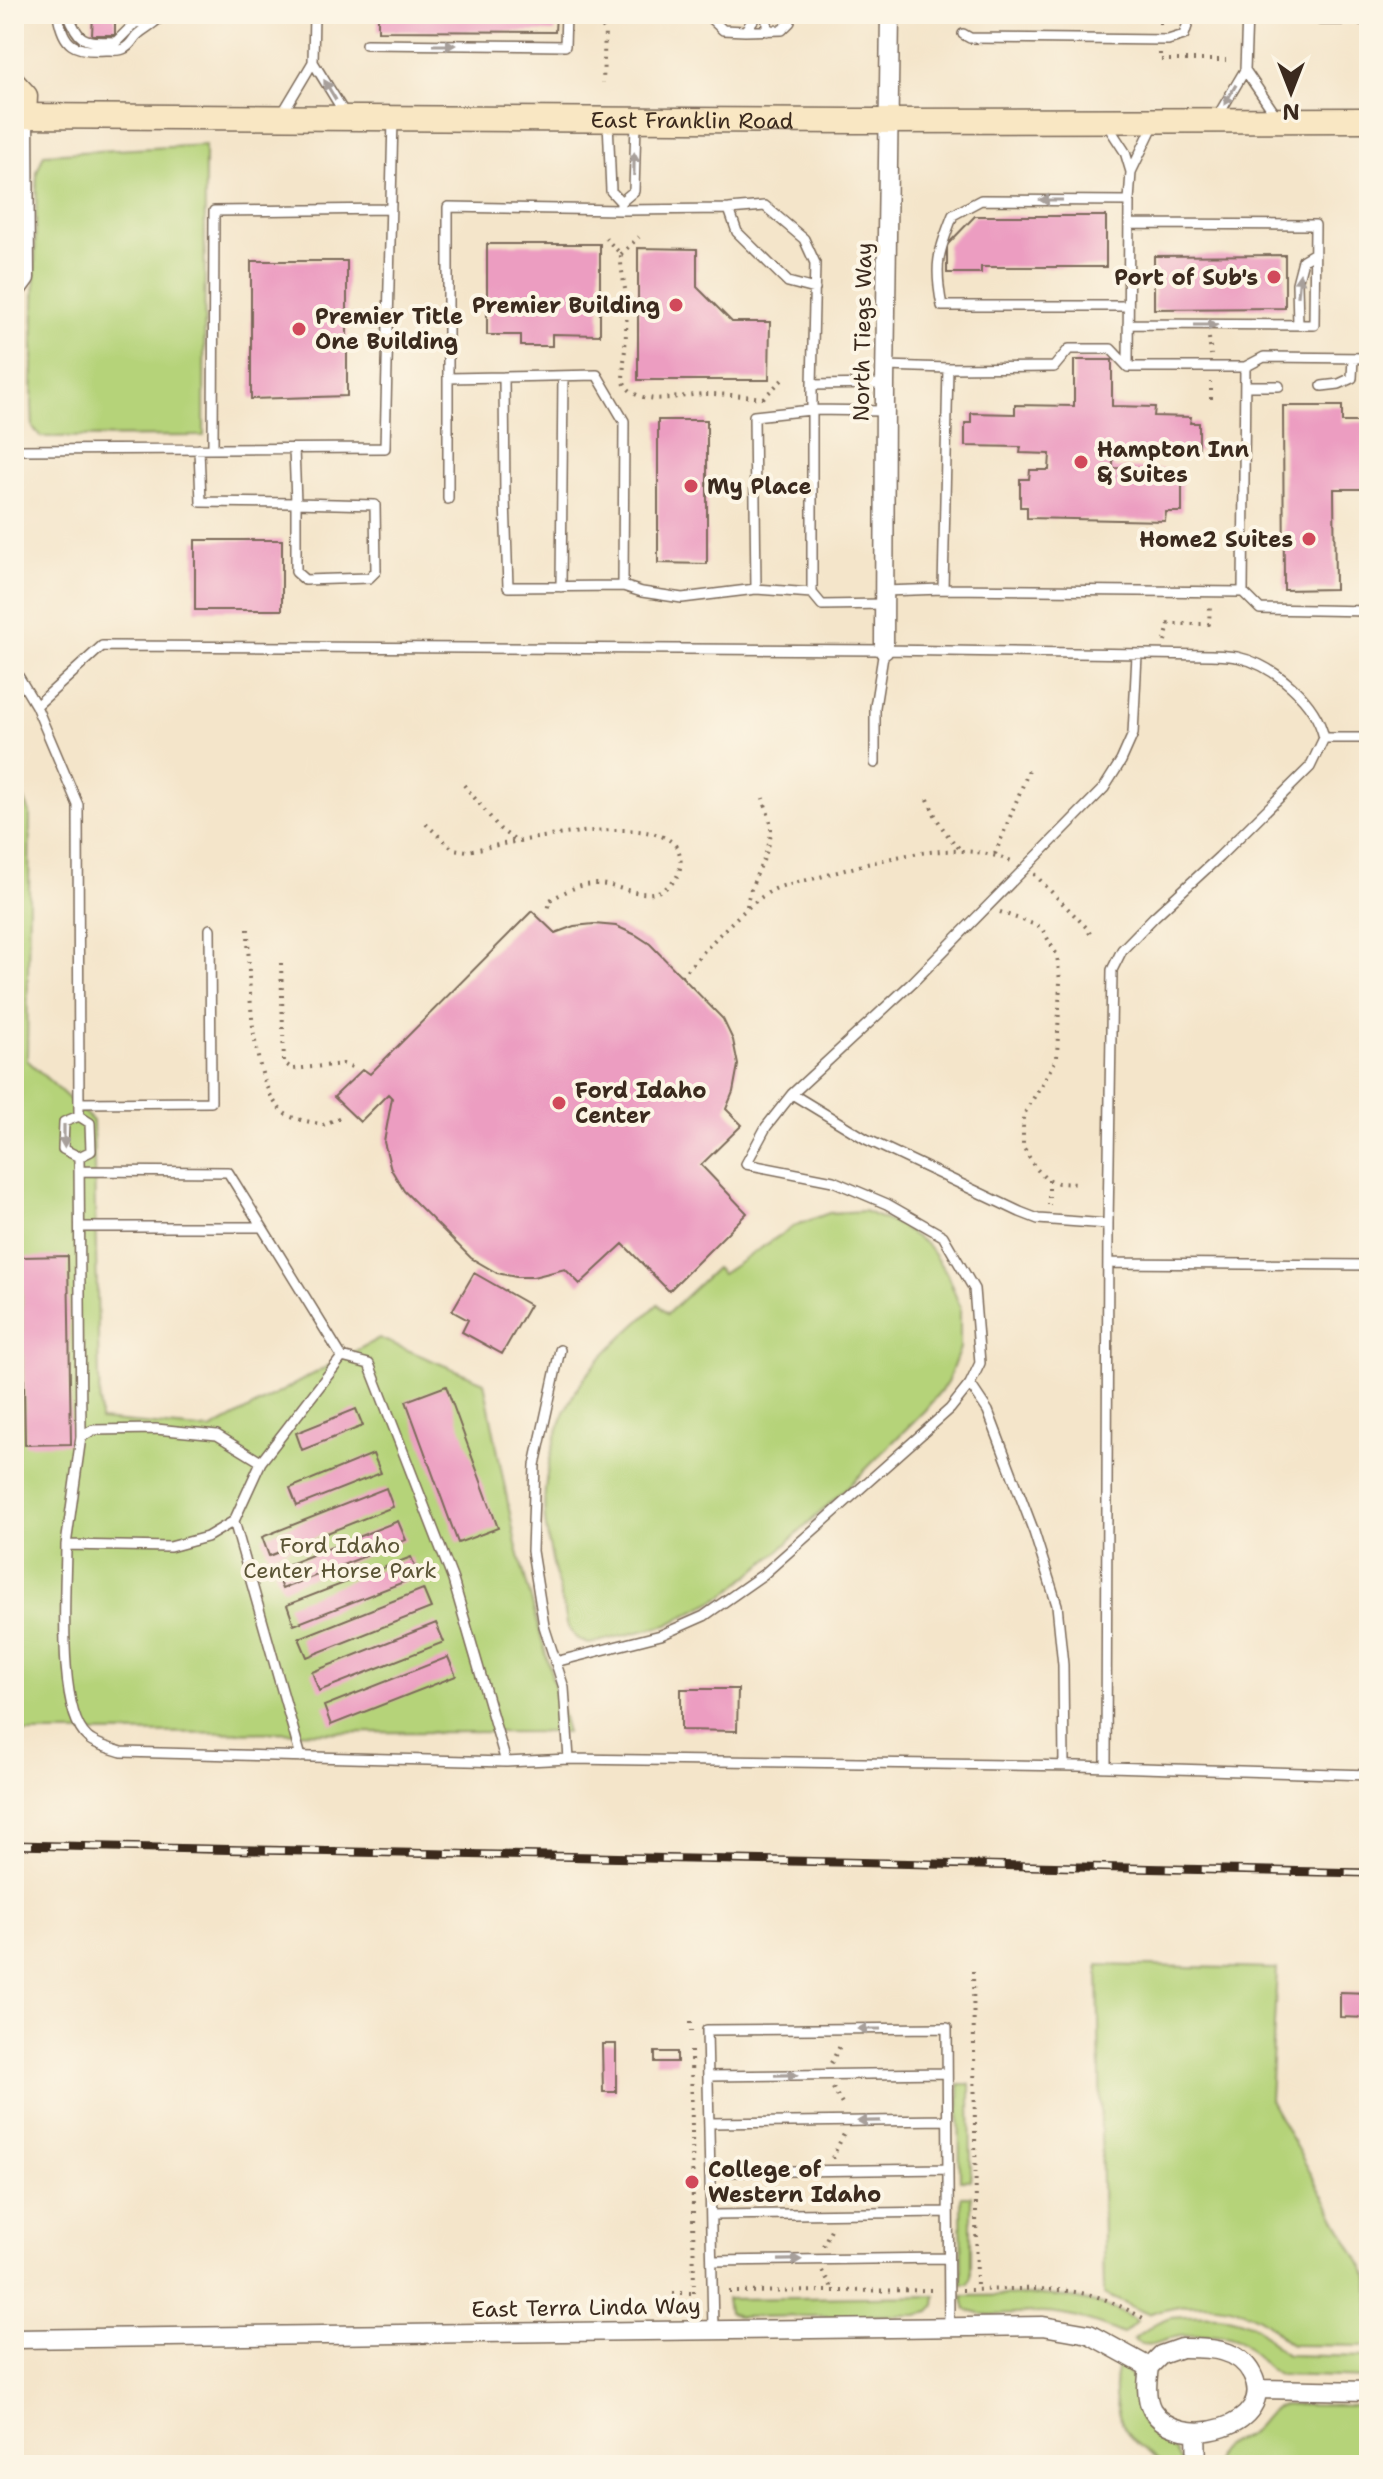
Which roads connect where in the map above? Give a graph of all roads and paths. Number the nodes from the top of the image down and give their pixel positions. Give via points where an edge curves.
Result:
1 (58, 14) edge
2 (68, 14) edge
3 (314, 14) edge
4 (566, 14) edge
5 (594, 14) edge
6 (706, 14) edge
7 (754, 14) edge
8 (767, 14) edge
9 (790, 14) edge
10 (890, 14) edge
11 (1160, 14) edge
12 (1191, 14) edge
13 (1247, 14) edge
14 (1308, 14) edge
15 (161, 17) edge
16 (1369, 20) edge
17 (1160, 28) dead end
18 (745, 31) junction
19 (767, 31) junction
20 (963, 34) dead end
21 (366, 44) dead end
22 (1160, 53) dead end
23 (1226, 60) dead end
24 (313, 62) junction
25 (1245, 70) junction
26 (603, 83) dead end
27 (14, 84) edge
28 (19, 116) edge
29 (280, 118) junction
30 (348, 118) junction
31 (393, 118) junction
32 (608, 120) junction
33 (636, 120) junction
34 (1216, 120) junction
35 (1280, 120) junction
36 (1369, 120) edge
37 (890, 121) junction
38 (1103, 121) junction
39 (1156, 121) junction
40 (1131, 172) junction
41 (1129, 201) junction
42 (621, 206) junction
43 (391, 209) junction
44 (729, 209) junction
45 (1129, 224) junction
46 (639, 237) dead end
47 (605, 238) dead end
48 (1315, 253) junction
49 (621, 254) junction
50 (815, 289) junction
51 (14, 293) edge
52 (1128, 306) junction
53 (1128, 324) junction
54 (1298, 325) junction
55 (1198, 337) dead end
56 (1211, 358) dead end
57 (1353, 358) junction
58 (1369, 358) edge
59 (1128, 367) junction
60 (1245, 367) junction
61 (948, 368) junction
62 (885, 375) junction
63 (563, 376) junction
64 (504, 377) junction
65 (448, 378) junction
66 (782, 380) dead end
67 (1211, 382) dead end
68 (812, 385) junction
69 (1245, 386) junction
70 (1279, 386) dead end
71 (1322, 386) dead end
72 (763, 398) junction
73 (1211, 399) dead end
74 (811, 410) junction
75 (885, 411) junction
76 (776, 414) junction
77 (199, 449) junction
78 (213, 449) junction
79 (294, 449) junction
80 (14, 450) edge
81 (448, 499) dead end
82 (296, 503) junction
83 (623, 586) junction
84 (561, 587) junction
85 (756, 589) junction
86 (943, 589) junction
87 (1243, 592) junction
88 (812, 593) junction
89 (884, 597) junction
90 (1210, 604) dead end
91 (1369, 611) edge
92 (884, 650) junction
93 (1137, 655) junction
94 (1162, 655) junction
95 (14, 669) edge
96 (36, 706) junction
97 (1324, 738) junction
98 (1369, 738) edge
99 (875, 763) dead end
100 (1031, 765) dead end
101 (464, 785) dead end
102 (763, 798) dead end
103 (928, 799) dead end
104 (426, 824) dead end
105 (518, 843) junction
106 (963, 851) junction
107 (995, 854) junction
108 (1026, 867) junction
109 (987, 907) junction
110 (747, 908) junction
111 (548, 912) dead end
112 (210, 929) dead end
113 (248, 929) dead end
114 (1092, 937) dead end
115 (281, 963) dead end
116 (681, 976) dead end
117 (355, 1068) dead end
118 (792, 1094) junction
119 (79, 1103) junction
120 (79, 1116) junction
121 (343, 1116) dead end
122 (79, 1157) junction
123 (79, 1171) junction
124 (1049, 1180) junction
125 (1079, 1184) dead end
126 (1049, 1220) junction
127 (1108, 1224) junction
128 (80, 1227) junction
129 (262, 1227) junction
130 (1109, 1263) junction
131 (1369, 1265) edge
132 (560, 1350) dead end
133 (342, 1357) junction
134 (970, 1384) junction
135 (81, 1437) junction
136 (261, 1462) junction
137 (234, 1521) junction
138 (66, 1545) junction
139 (555, 1662) junction
140 (301, 1757) junction
141 (569, 1759) junction
142 (506, 1762) junction
143 (1064, 1766) junction
144 (1106, 1767) junction
145 (1369, 1775) edge
146 (973, 1971) dead end
147 (691, 2022) dead end
148 (850, 2029) junction
149 (947, 2073) junction
150 (825, 2074) junction
151 (708, 2076) junction
152 (947, 2120) junction
153 (851, 2121) junction
154 (709, 2123) junction
155 (947, 2169) junction
156 (829, 2170) junction
157 (710, 2172) junction
158 (962, 2188) dead end
159 (976, 2188) junction
160 (947, 2212) junction
161 (839, 2213) junction
162 (711, 2215) junction
163 (948, 2258) junction
164 (816, 2259) junction
165 (712, 2261) junction
166 (934, 2290) dead end
167 (962, 2290) dead end
168 (977, 2290) junction
169 (831, 2291) junction
170 (729, 2292) dead end
171 (673, 2293) dead end
172 (1147, 2320) dead end
173 (949, 2327) junction
174 (713, 2330) junction
175 (14, 2339) edge
176 (1149, 2367) junction
177 (1257, 2389) junction
178 (1369, 2391) edge
179 (1196, 2432) junction
180 (1197, 2465) edge

1 - 15 lane via 64,38 87,51 121,50
2 - 15 lane via 75,33 87,41 116,42 135,23
3 - 24 lane
21 -> 4 lane via 565,46
5 - 26 path via 605,31
6 - 18 lane via 723,30
7 - 18 lane
8 - 19 lane
9 - 19 lane via 782,30
10 - 37 street, North Tiegs Way
11 - 17 path
12 - 20 lane via 1184,35 1168,40
13 - 25 lane
14 - 16 lane via 1320,20
18 - 19 lane
22 - 23 path via 1160,60
24 - 29 lane
30 -> 24 lane
25 -> 34 lane
25 - 35 lane
27 - 28 main road via 25,96
28 - 29 main road, East Franklin Road
28 - 51 street via 25,278
29 - 30 main road, East Franklin Road
30 - 31 main road, East Franklin Road
31 - 32 main road, East Franklin Road
31 - 43 lane
32 - 33 main road, East Franklin Road
32 - 42 lane via 611,191
33 - 37 main road, East Franklin Road
42 -> 33 lane via 634,191
34 - 35 main road, East Franklin Road
34 - 39 main road, East Franklin Road
35 - 36 main road, East Franklin Road
37 - 38 main road, East Franklin Road
37 - 62 street, North Tiegs Way
38 - 39 main road, East Franklin Road
38 - 40 lane
39 - 40 lane
40 - 41 lane
41 - 45 lane
41 -> 52 lane via 981,200 953,215 937,256 942,306
42 - 44 lane
42 - 65 lane via 448,207
43 - 78 lane via 214,211
43 - 79 lane via 385,448
44 - 50 lane via 737,232 788,282
44 - 50 lane via 765,206 804,239 815,263
45 - 48 lane via 1315,225
45 - 52 lane
46 - 49 path
47 - 49 path
54 -> 48 lane via 1297,283 1303,260
48 - 54 lane via 1314,325
49 - 72 path via 626,388 655,399 706,394
50 - 68 lane
52 - 53 lane
53 -> 54 lane
53 - 59 lane
55 - 56 path via 1211,338
57 - 58 lane
57 - 60 lane via 1264,357
57 - 71 lane via 1352,378
59 - 60 lane
59 - 61 lane via 1111,349 1069,349 1054,367
60 - 69 lane
61 - 62 lane
61 - 86 lane
62 - 68 lane
62 - 75 street, North Tiegs Way
63 - 64 lane
63 - 83 lane via 597,375 624,421
63 - 84 lane
64 - 65 lane
64 - 84 lane via 508,587
65 - 81 lane
66 - 72 path
67 - 73 path
68 - 74 lane
69 - 70 lane
69 - 87 lane
72 - 76 path
74 - 75 lane
74 - 76 lane
74 - 88 lane
75 - 89 street, North Tiegs Way
76 - 85 lane via 754,416
77 - 78 lane
77 - 80 lane
77 - 82 lane via 201,502
78 - 79 lane
79 - 82 lane
82 - 82 lane via 298,575 305,580 363,580 373,575 375,505
83 - 84 lane
83 - 85 lane via 682,598
85 - 88 lane
86 - 87 lane
86 - 89 lane
87 - 91 lane via 1260,609
88 - 89 lane via 822,605
89 - 92 street, North Tiegs Way
90 - 94 path via 1209,624 1169,624
92 - 93 lane
92 - 96 lane via 102,646
92 - 99 lane via 875,707
93 - 94 lane
93 - 108 lane via 1133,734 1121,761 1104,788
94 - 97 lane via 1239,658 1266,669 1296,691 1321,724
95 - 96 lane
96 - 119 lane via 78,805
97 - 98 lane
97 - 127 lane via 1310,767 1154,917 1122,950 1112,970
100 - 107 path
101 - 105 path
102 - 110 path via 771,826 769,844
103 - 106 path via 941,827
104 - 105 path via 453,849
105 - 111 path via 608,829 648,831 672,840 680,852 678,876 656,893 593,884 550,900
106 - 107 path
106 - 110 path via 875,862 772,889
107 - 108 path
108 - 109 lane
108 - 114 path
109 - 118 lane
109 - 124 path via 1041,927 1057,955 1057,1058 1023,1116 1023,1146
110 - 116 path
112 - 119 lane via 211,1102
113 - 121 path via 252,1026 268,1093 287,1115 323,1125
115 - 117 path via 284,1063 293,1069 343,1064
118 - 126 lane via 866,1139 1020,1212
118 - 134 lane via 746,1164 833,1181 943,1236 974,1289 980,1363
119 - 120 lane
120 - 122 lane via 90,1123 91,1151
120 -> 122 lane via 64,1122 63,1149
122 - 123 lane
123 - 128 lane
123 - 129 lane via 228,1172
124 - 125 path
124 - 126 path
126 - 127 lane
127 - 130 lane
128 - 129 lane
128 - 135 lane
129 - 133 lane
130 - 131 lane
130 - 144 lane
132 - 139 lane via 535,1465 532,1551
133 - 136 lane
133 - 142 lane via 369,1364 453,1580
134 - 139 lane via 950,1409 764,1574 704,1616 661,1635
134 - 143 lane via 988,1411 1057,1605
135 - 136 lane via 93,1430 156,1429 217,1435
135 - 138 lane
136 - 137 lane
137 - 138 lane via 207,1537 170,1547
137 - 140 lane
138 - 140 lane via 66,1676 78,1726 89,1740 122,1752
139 - 141 lane via 564,1688
140 - 142 lane
141 - 142 lane
141 - 143 lane
143 - 144 lane
144 - 145 lane
146 - 159 path
147 - 171 path via 696,2293
149 -> 148 lane via 947,2028
148 - 150 path
148 - 151 lane via 707,2030
149 - 150 lane
149 - 152 lane
151 -> 150 lane
150 - 153 path
151 - 154 lane
152 -> 153 lane
152 - 155 lane
153 - 154 lane
153 - 156 path
154 - 157 lane
155 - 156 lane
155 - 160 lane
156 - 157 lane
157 - 162 lane
158 - 159 path
159 - 168 path
160 - 161 lane
160 - 163 lane
161 - 162 lane
161 - 164 path
162 - 165 lane
163 - 164 lane
163 - 173 lane
165 -> 164 lane
164 - 169 path
165 - 174 lane
166 - 169 path
167 - 168 path
168 - 172 path via 1059,2289 1106,2300
169 - 170 path
173 - 174 street, East Terra Linda Way
173 - 176 street, East Terra Linda Way via 1043,2326 1089,2334
174 - 175 street, East Terra Linda Way
176 - 177 street via 1161,2355 1181,2348 1223,2350 1248,2366
176 - 179 street via 1152,2409 1179,2430
177 - 178 street
177 - 179 street via 1247,2412 1233,2424
179 - 180 street

